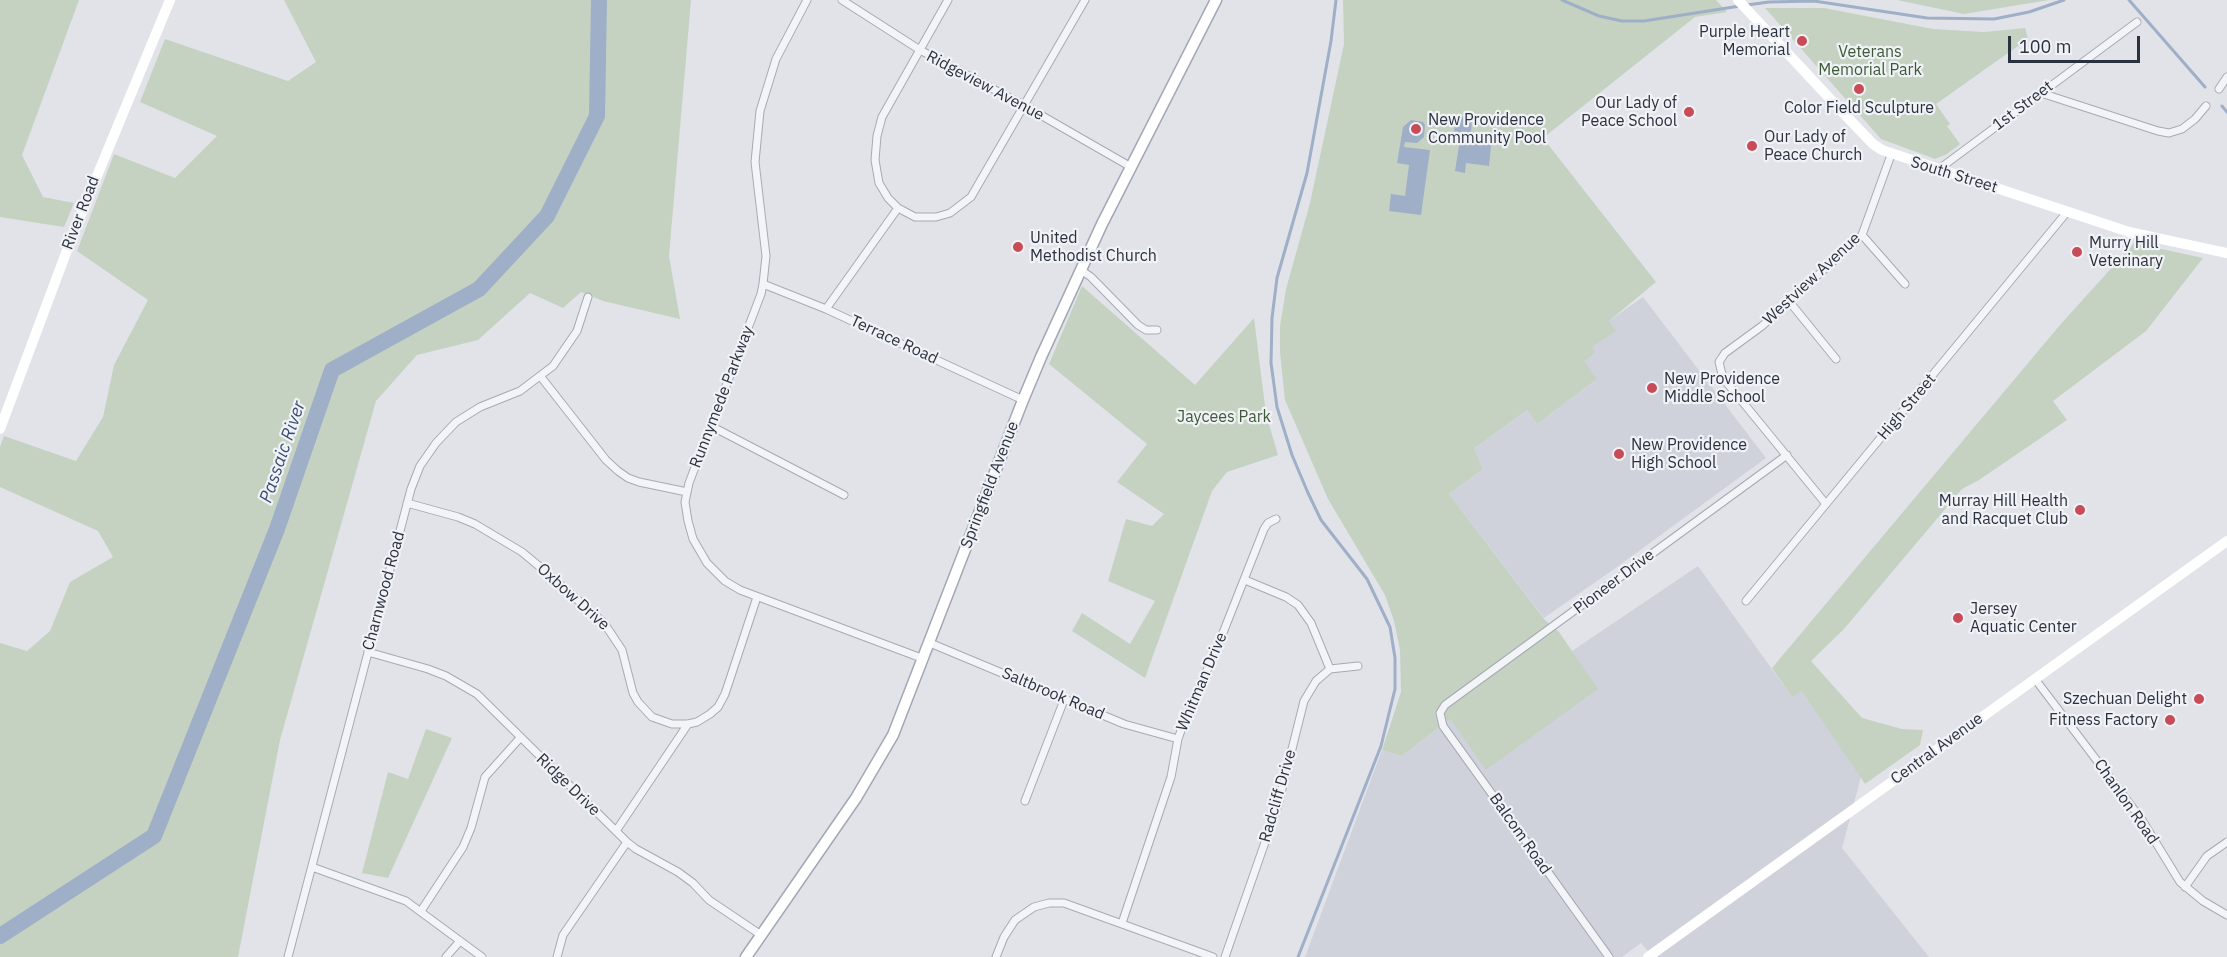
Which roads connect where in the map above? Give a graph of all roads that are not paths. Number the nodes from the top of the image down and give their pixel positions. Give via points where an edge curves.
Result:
1 (170, 0) edge
2 (807, 0) edge
3 (843, 0) edge
4 (948, 0) edge
5 (1085, 0) edge
6 (1216, 0) edge
7 (1738, 0) edge
8 (2137, 22) dead end
9 (920, 50) junction
10 (2227, 77) edge
11 (2219, 89) dead end
12 (2041, 93) junction
13 (1025, 106) junction
14 (2206, 106) dead end
15 (1891, 155) junction
16 (1131, 167) junction
17 (1939, 169) junction
18 (898, 207) junction
19 (2067, 212) junction
20 (1862, 235) junction
21 (2227, 253) edge
22 (1082, 270) junction
23 (763, 284) junction
24 (1905, 284) dead end
25 (588, 297) dead end
26 (1788, 300) junction
27 (826, 309) junction
28 (1157, 330) dead end
29 (1836, 359) dead end
30 (541, 376) junction
31 (1023, 399) junction
32 (711, 426) junction
33 (0, 429) edge
34 (1787, 455) junction
35 (687, 492) junction
36 (844, 495) dead end
37 (407, 503) junction
38 (1826, 504) junction
39 (1276, 519) dead end
40 (2227, 541) edge
41 (1245, 580) junction
42 (757, 597) junction
43 (1746, 601) dead end
44 (930, 643) junction
45 (368, 652) junction
46 (924, 659) junction
47 (1358, 666) dead end
48 (1330, 669) junction
49 (2034, 679) junction
50 (1064, 700) junction
51 (1442, 708) joint
52 (688, 724) junction
53 (520, 738) junction
54 (1178, 739) junction
55 (1025, 801) dead end
56 (616, 831) junction
57 (627, 842) junction
58 (2227, 842) edge
59 (312, 867) junction
60 (2185, 888) junction
61 (421, 911) junction
62 (2227, 915) edge
63 (1122, 923) junction
64 (761, 935) junction
65 (460, 940) junction
66 (288, 957) edge
67 (446, 957) edge
68 (482, 957) edge
69 (557, 957) edge
70 (746, 957) edge
71 (996, 957) edge
72 (1214, 957) edge
73 (1225, 957) edge
74 (1609, 957) edge
75 (1648, 957) edge

1 - 33 street, River Road via 75,229
2 - 23 street, Runnymede Parkway via 776,59 760,111 755,162 766,256
3 - 9 street, Ridgeview Avenue
4 - 9 street
5 - 13 street
6 - 16 street, Springfield Avenue
7 - 15 street, South Street via 1873,144
8 - 12 street, 1st Street
9 - 13 street, Ridgeview Avenue
9 - 18 street via 882,117 877,136 875,160 879,183
10 - 11 street
12 - 14 street via 2169,133 2182,129
12 - 17 street, 1st Street
13 - 16 street, Ridgeview Avenue
13 - 18 street via 979,186 964,204 950,213 927,218 910,215
15 - 17 street, South Street
15 - 20 street, Westview Avenue
16 - 22 street, Springfield Avenue
17 - 19 street, South Street
18 - 27 street
19 - 21 street, South Street via 2129,232
19 - 38 street, High Street
20 - 24 street
20 - 26 street, Westview Avenue
22 - 28 street via 1138,325
22 - 31 street, Springfield Avenue
23 - 27 street, Terrace Road
23 - 32 street, Runnymede Parkway
25 - 30 street, Charnwood Road via 570,344
26 - 29 street
26 - 34 street, Westview Avenue via 1719,362 1720,374
27 - 31 street, Terrace Road
30 - 35 street via 618,471 639,482
30 - 37 street, Charnwood Road via 520,391 480,407 445,432 420,466
31 - 44 street, Springfield Avenue
32 - 35 street, Runnymede Parkway
32 - 36 street
34 - 38 street
34 - 51 street, Pioneer Drive
35 - 42 street, Runnymede Parkway via 690,530 707,564 725,581
37 - 45 street, Charnwood Road
37 - 52 street, Oxbow Drive via 458,517 522,552 611,632 626,660 633,693 645,711 662,722
38 - 43 street, High Street
39 - 41 street, Whitman Drive via 1264,529
40 - 49 street, Central Avenue
41 - 48 street via 1298,605 1311,623
41 - 54 street, Whitman Drive
42 - 46 street, Runnymede Parkway
42 - 52 street via 723,698 702,720
44 - 46 street, Springfield Avenue
44 - 50 street, Saltbrook Road
45 - 53 street, Ridge Drive via 446,676 477,694
45 - 59 street, Charnwood Road
46 - 64 street, Springfield Avenue via 893,735 869,778
47 - 48 street
48 - 73 street, Radcliff Drive via 1316,681 1304,701 1278,805
49 - 60 street, Chanlon Road via 2142,820
49 - 75 street, Central Avenue
50 - 54 street, Saltbrook Road via 1124,724
50 - 55 street
51 - 74 street, Balcom Road via 1443,726
52 - 56 street
53 - 56 street, Ridge Drive
53 - 61 street via 484,777 463,847
54 - 63 street, Whitman Drive via 1171,777
56 - 57 street, Ridge Drive
57 - 64 street, Ridge Drive via 678,872 709,900
57 - 69 street via 563,935
58 - 60 street via 2207,856
59 - 61 street via 389,894
59 - 66 street, Charnwood Road
60 - 62 street, Chanlon Road
61 - 65 street
63 - 71 street via 1064,903 1041,904 1015,920
63 - 72 street
64 - 70 street, Springfield Avenue
65 - 67 street
65 - 68 street

